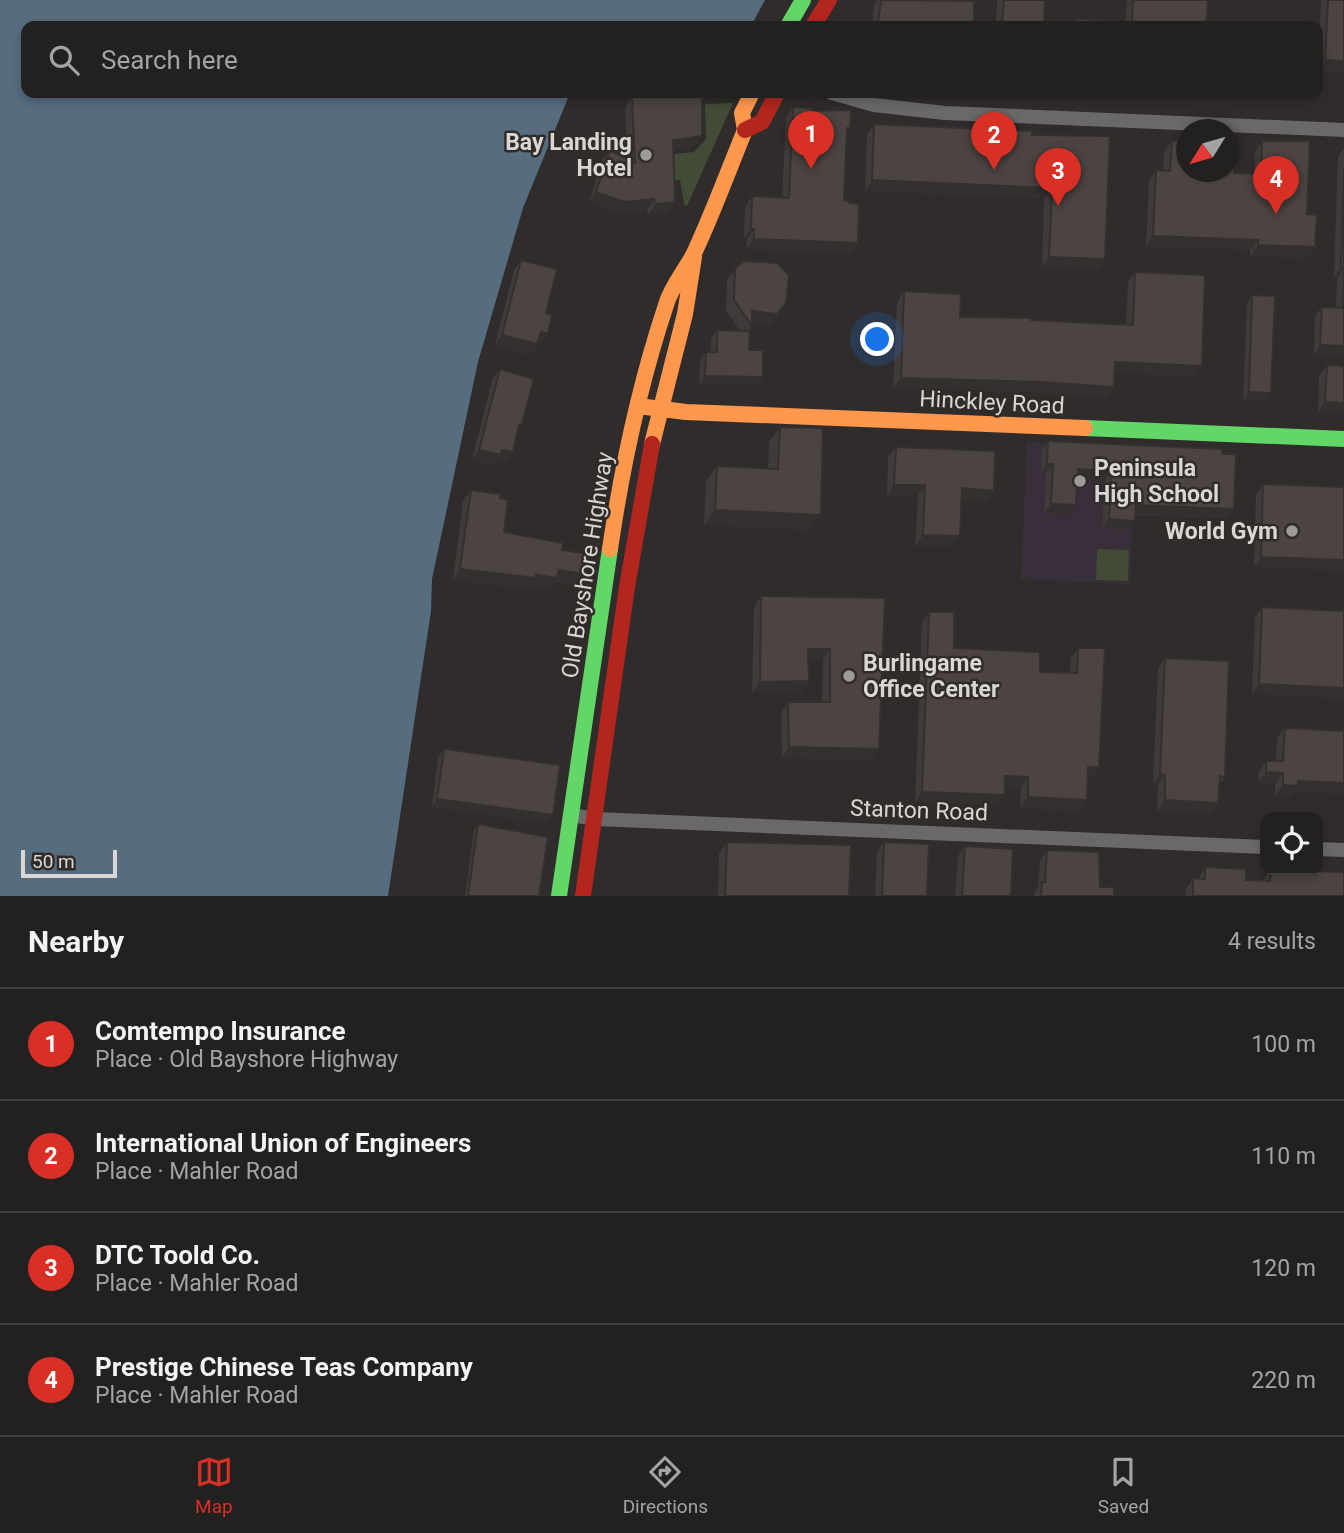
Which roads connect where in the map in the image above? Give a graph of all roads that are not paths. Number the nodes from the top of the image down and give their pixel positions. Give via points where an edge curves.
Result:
1 (803, 0) edge
2 (829, 0) edge
3 (791, 21) edge
4 (816, 21) edge
5 (750, 98) edge
6 (774, 98) edge
7 (850, 98) edge
8 (746, 130) junction
9 (1344, 130) edge
10 (695, 252) junction
11 (638, 406) junction
12 (660, 409) junction
13 (1344, 439) edge
14 (571, 815) junction
15 (596, 819) junction
16 (1260, 847) edge
17 (1323, 849) edge
18 (1344, 850) edge
19 (559, 896) edge
20 (583, 896) edge

1 - 3 main road
2 - 4 main road
5 - 8 main road, Old Bayshore Highway via 742,113
6 - 8 main road, Old Bayshore Highway via 762,122
7 - 9 street via 945,113
8 - 10 main road, Old Bayshore Highway
10 - 11 main road, Old Bayshore Highway via 666,303
10 - 12 main road, Old Bayshore Highway via 689,303
11 - 12 main road, Hinckley Road
11 - 14 main road, Old Bayshore Highway via 618,496
12 - 13 main road, Hinckley Road
12 - 15 main road, Old Bayshore Highway via 639,514
14 - 15 street, Stanton Road
14 - 19 main road, Old Bayshore Highway
15 - 16 street, Stanton Road
15 - 20 main road, Old Bayshore Highway
17 - 18 street

